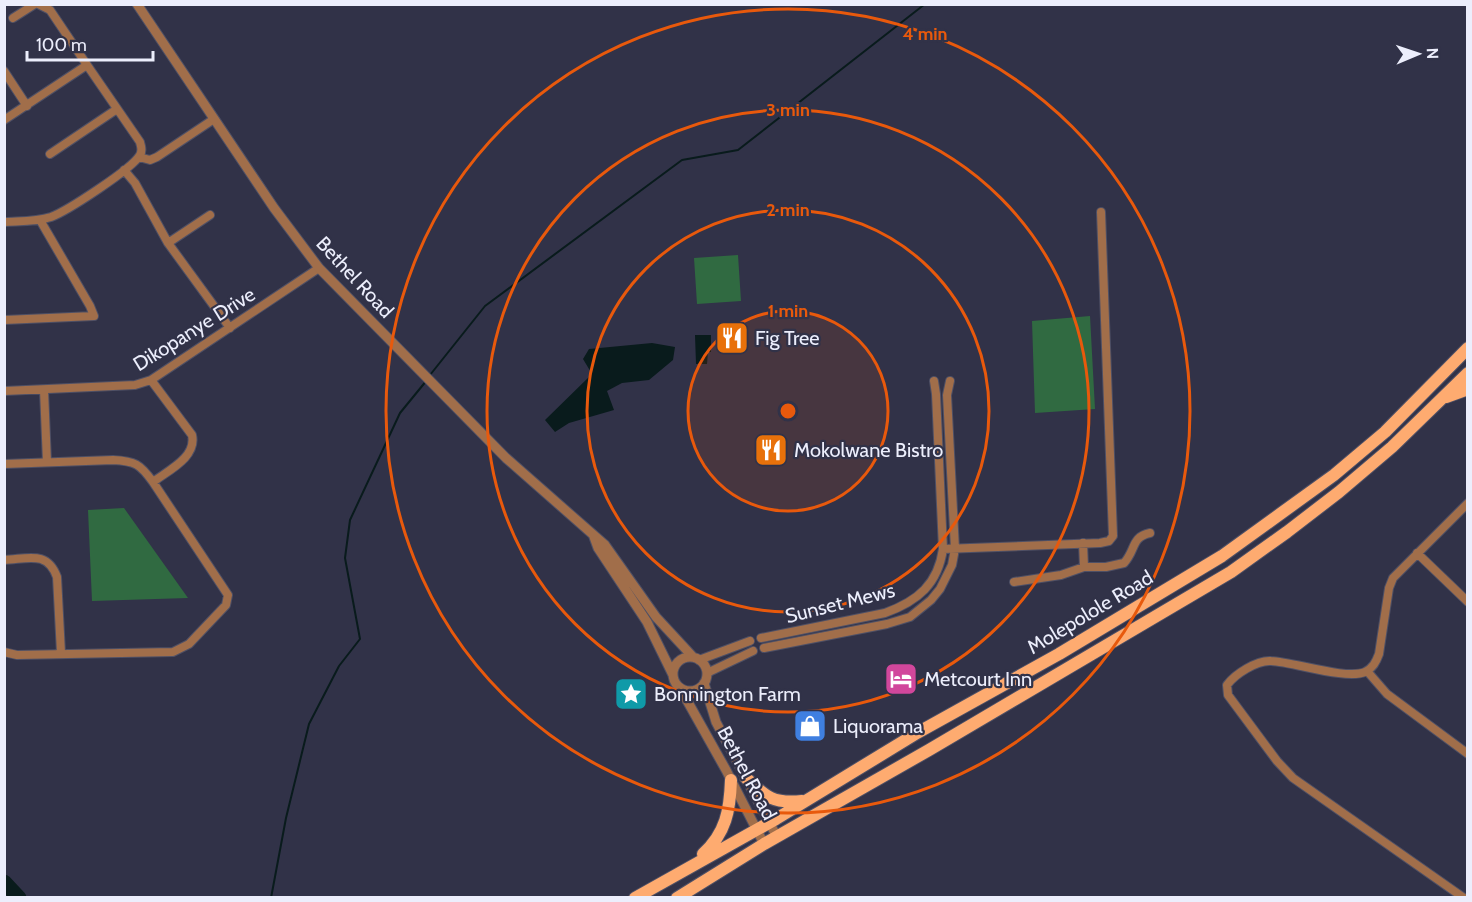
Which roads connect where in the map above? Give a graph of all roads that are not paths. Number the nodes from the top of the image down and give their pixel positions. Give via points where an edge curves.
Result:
1 (36, 4) edge
2 (137, 4) edge
3 (13, 18) dead end
4 (87, 65) junction
5 (4, 71) edge
6 (27, 106) junction
7 (117, 109) junction
8 (214, 119) junction
9 (4, 120) edge
10 (50, 154) dead end
11 (139, 157) junction
12 (124, 170) junction
13 (1101, 212) dead end
14 (210, 215) dead end
15 (40, 220) junction
16 (4, 222) edge
17 (168, 243) junction
18 (319, 268) junction
19 (4, 320) edge
20 (230, 327) junction
21 (1467, 348) edge
22 (1467, 373) edge
23 (151, 380) junction
24 (934, 381) dead end
25 (950, 381) dead end
26 (1467, 389) edge
27 (44, 390) junction
28 (4, 391) edge
29 (1442, 398) junction
30 (47, 462) junction
31 (4, 464) edge
32 (153, 482) junction
33 (1467, 503) edge
34 (1150, 533) dead end
35 (593, 534) junction
36 (1083, 543) junction
37 (943, 549) junction
38 (955, 549) junction
39 (1417, 554) junction
40 (4, 560) edge
41 (1084, 567) junction
42 (1014, 582) dead end
43 (1467, 602) edge
44 (761, 638) dead end
45 (750, 641) dead end
46 (764, 648) dead end
47 (753, 651) dead end
48 (4, 652) edge
49 (61, 653) junction
50 (696, 658) junction
51 (1367, 671) junction
52 (707, 673) junction
53 (673, 675) junction
54 (704, 683) junction
55 (680, 688) junction
56 (716, 722) junction
57 (703, 729) junction
58 (1467, 754) edge
59 (738, 763) junction
60 (729, 775) junction
61 (746, 778) junction
62 (807, 801) junction
63 (769, 822) junction
64 (756, 829) junction
65 (777, 837) junction
66 (764, 844) junction
67 (691, 864) junction
68 (635, 897) edge
69 (677, 897) edge
70 (1464, 897) edge

1 - 3 street
1 - 4 street via 50,10
2 - 8 street, Bethel Road
4 - 6 street
4 - 7 street
5 - 6 street
6 - 9 street
7 - 10 street
7 - 11 street via 140,142
8 - 11 street via 158,157
8 - 18 street, Bethel Road
11 - 12 street
12 - 15 street via 64,211
12 - 17 street
13 - 36 street via 1114,528 1109,541
14 - 17 street
15 - 16 street
15 - 19 street via 94,316
17 - 20 street
18 - 20 street, Dikopanye Drive
18 - 35 street, Bethel Road via 506,458
20 - 23 street, Dikopanye Drive
21 - 62 main road, Molepolole Road via 1385,432 1334,475 1222,556
22 - 29 main road, Molepolole Road
23 - 27 street, Dikopanye Drive via 135,385
23 - 32 street via 194,443 190,453
24 - 37 street, Sunset Mews
25 - 38 street via 947,395
26 - 29 main road
27 - 28 street, Dikopanye Drive
27 - 30 street
29 - 65 main road, Molepolole Road via 1339,492 1232,572
30 - 31 street
30 - 32 street via 130,460
32 - 49 street via 226,589 226,605 189,645 172,652
33 - 39 street
34 - 41 street via 1137,538 1124,563
35 - 50 street, Bethel Road via 611,552 656,617
35 - 53 street, Bethel Road via 598,548 647,622
36 - 38 street
36 - 41 street
37 - 38 street
37 - 44 street, Sunset Mews via 941,564 926,589 902,607
38 - 46 street via 952,566 940,589 910,617
39 - 43 street
39 - 51 street via 1393,578 1378,654
40 - 49 street via 43,559 54,567
41 - 42 street via 1061,575
45 - 50 street
47 - 52 street
48 - 49 street
50 - 52 street
50 - 53 street via 683,658
51 - 58 street via 1388,694
51 - 70 street via 1352,674 1269,661 1233,676 1227,685 1228,694 1276,761 1293,778
52 - 54 street
53 - 55 street
54 - 55 street via 691,691
54 - 56 street, Bethel Road
55 - 57 street, Bethel Road
56 - 57 street
56 - 59 street, Bethel Road
57 - 60 street, Bethel Road
59 - 60 street
59 - 61 street, Bethel Road
60 - 64 street, Bethel Road
60 - 67 main road via 730,808 726,823 719,837
61 - 62 main road via 769,798
61 - 63 street, Bethel Road
62 - 63 main road, Molepolole Road
63 - 64 main road, Molepolole Road
63 - 65 street, Bethel Road
64 - 66 street, Bethel Road
64 - 67 main road, Molepolole Road
65 - 66 main road, Molepolole Road
66 - 69 main road, Molepolole Road
67 - 68 main road, Molepolole Road

